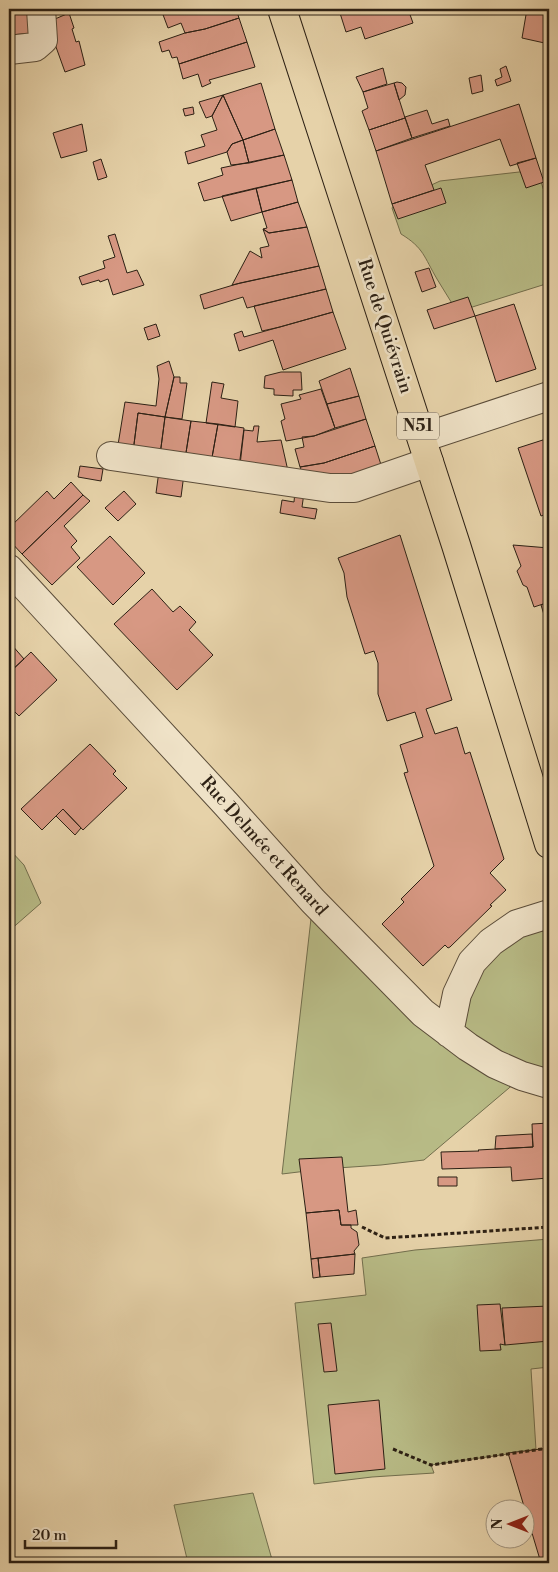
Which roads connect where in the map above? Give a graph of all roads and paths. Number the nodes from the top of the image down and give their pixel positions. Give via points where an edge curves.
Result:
1 (41, 9) edge
2 (282, 9) edge
3 (9, 50) edge
4 (549, 396) edge
5 (425, 450) junction
6 (111, 456) dead end
7 (9, 570) edge
8 (549, 844) edge
9 (549, 914) edge
10 (449, 1033) junction
11 (549, 1084) edge
12 (362, 1227) dead end
13 (549, 1227) edge
14 (549, 1448) edge
15 (393, 1449) dead end

1 - 3 street via 43,40 34,47
2 - 5 main road, Rue de Quiévrain / N51
4 - 5 street
5 - 6 street via 354,488 330,488
5 - 8 main road, Rue de Quiévrain / N51
7 - 10 street, Rue Delmée et Renard via 313,901 423,1013
9 - 10 street via 517,924 491,942 472,962 458,994
10 - 11 street, Rue Delmée et Renard via 495,1064
12 - 13 path via 385,1238
14 - 15 path via 430,1465

